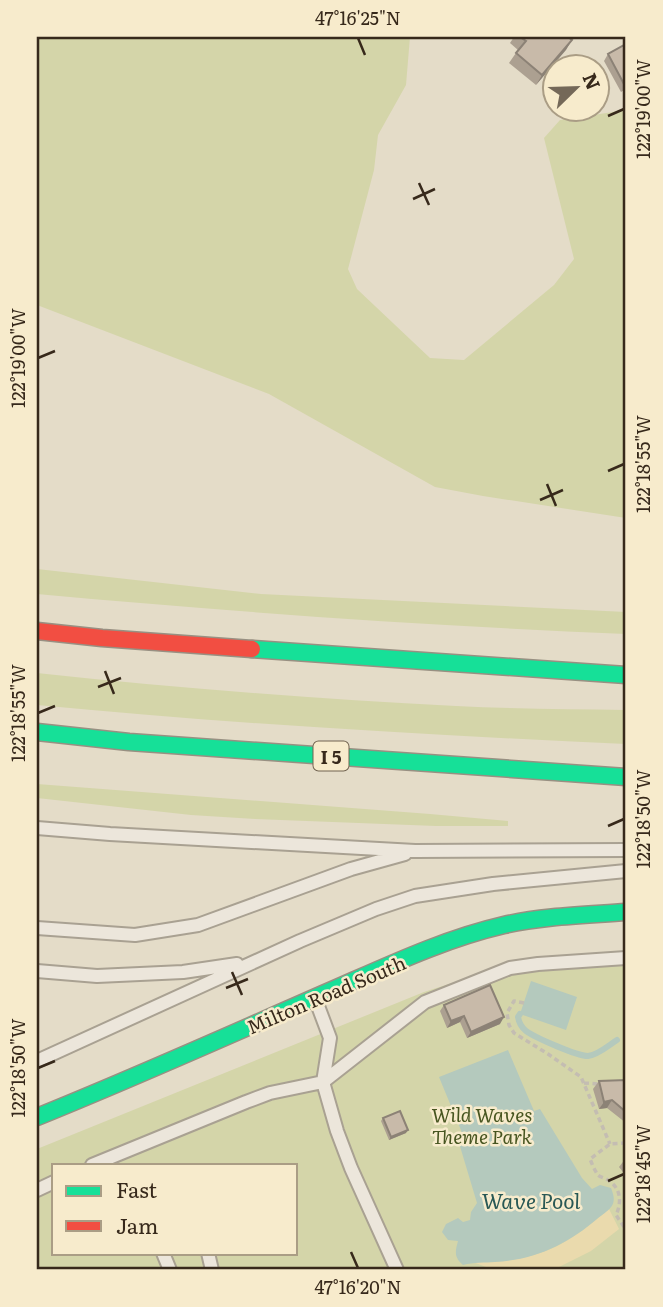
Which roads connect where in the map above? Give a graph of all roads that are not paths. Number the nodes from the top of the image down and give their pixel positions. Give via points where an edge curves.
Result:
1 (37, 631) edge
2 (626, 675) edge
3 (37, 732) edge
4 (626, 777) edge
5 (37, 828) edge
6 (626, 850) edge
7 (415, 851) junction
8 (626, 871) edge
9 (626, 912) edge
10 (37, 928) edge
11 (300, 942) junction
12 (626, 958) edge
13 (37, 971) edge
14 (315, 998) junction
15 (37, 1061) edge
16 (323, 1082) junction
17 (37, 1117) edge
18 (121, 1152) junction
19 (94, 1164) edge
20 (127, 1164) edge
21 (397, 1270) edge

1 - 2 main road
3 - 4 main road, I 5
5 - 7 lane
6 - 7 lane
7 - 10 lane via 351,869 198,925 135,935
8 - 11 lane via 415,896
9 - 14 main road, Milton Road South via 505,925 399,961
11 - 13 lane via 230,966 183,972 97,976
11 - 15 lane
12 - 16 lane via 510,968 425,1002
14 - 16 lane via 330,1038
14 - 17 main road, Milton Road South
16 - 18 lane via 271,1093
16 - 21 lane via 351,1168
18 - 19 lane
18 - 20 lane

